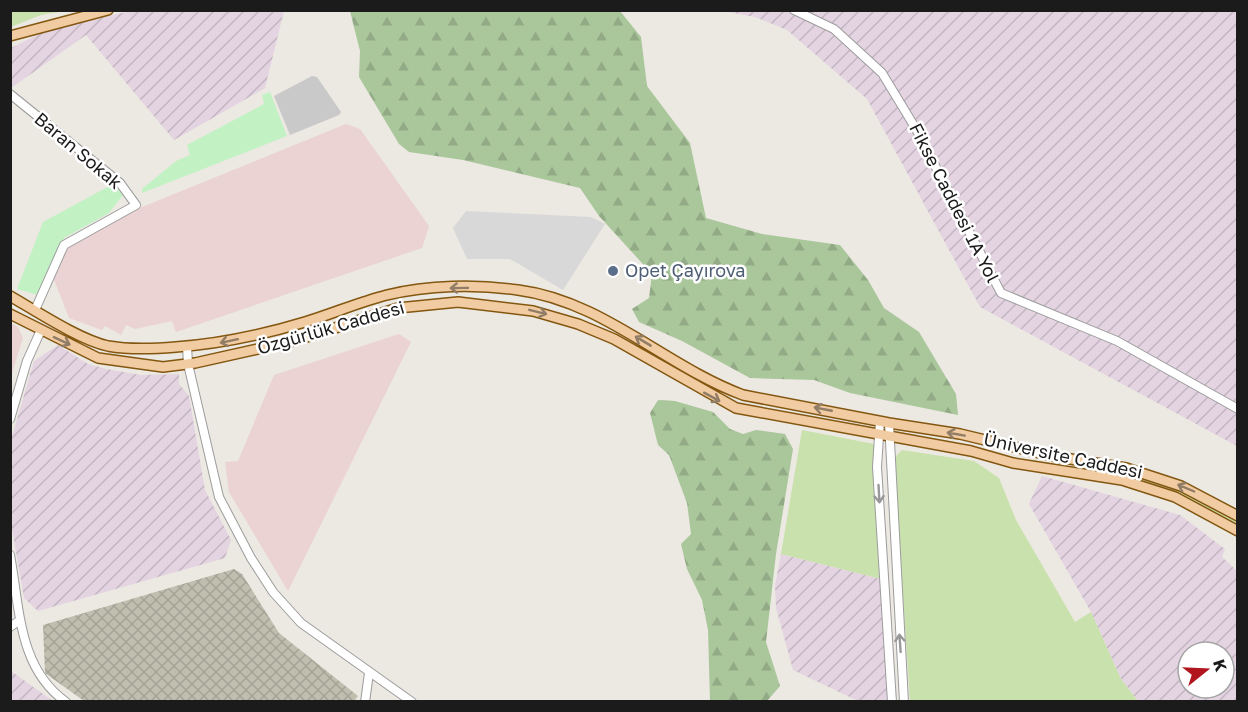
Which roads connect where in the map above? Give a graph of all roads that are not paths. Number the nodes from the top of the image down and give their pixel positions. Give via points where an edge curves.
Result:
1 (108, 10) edge
2 (794, 10) edge
3 (10, 36) edge
4 (10, 94) edge
5 (10, 296) edge
6 (35, 310) junction
7 (10, 314) edge
8 (41, 330) junction
9 (188, 346) junction
10 (188, 364) junction
11 (1238, 409) edge
12 (10, 419) edge
13 (884, 422) junction
14 (878, 436) junction
15 (889, 438) junction
16 (1238, 516) edge
17 (1238, 531) edge
18 (10, 555) edge
19 (20, 620) junction
20 (10, 627) edge
21 (369, 673) junction
22 (66, 702) edge
23 (365, 702) edge
24 (412, 702) edge
25 (892, 702) edge
26 (904, 702) edge

1 - 3 main road
2 - 11 street, Fikse Caddesi 1A Yol via 834,29 882,72 1001,293 1117,341
4 - 6 street, Baran Sokak via 120,183 136,205 64,245
5 - 6 main road, Özgürlük Caddesi
6 - 9 main road, Özgürlük Caddesi via 106,346
7 - 8 main road, Özgürlük Caddesi
8 -> 10 main road, Özgürlük Caddesi via 99,358 163,367
8 - 12 street via 27,361
9 - 10 street
13 -> 9 main road, Özgürlük Caddesi via 743,395 581,308 518,290 419,289 258,335
10 -> 14 main road, Özgürlük Caddesi via 294,341 398,308 427,303 483,303 533,311 605,335 736,408
10 - 21 street via 219,497 251,558 273,592 301,622
13 - 14 street
13 - 15 street
16 -> 13 main road, Üniversite Caddesi via 1195,492 1143,472
14 - 15 main road, Özgürlük Caddesi
14 -> 25 street
15 - 17 main road, Üniversite Caddesi via 1143,486 1193,505
26 -> 15 street
18 - 19 street
19 - 20 street
19 - 22 street via 33,666
21 - 23 street
21 - 24 street

